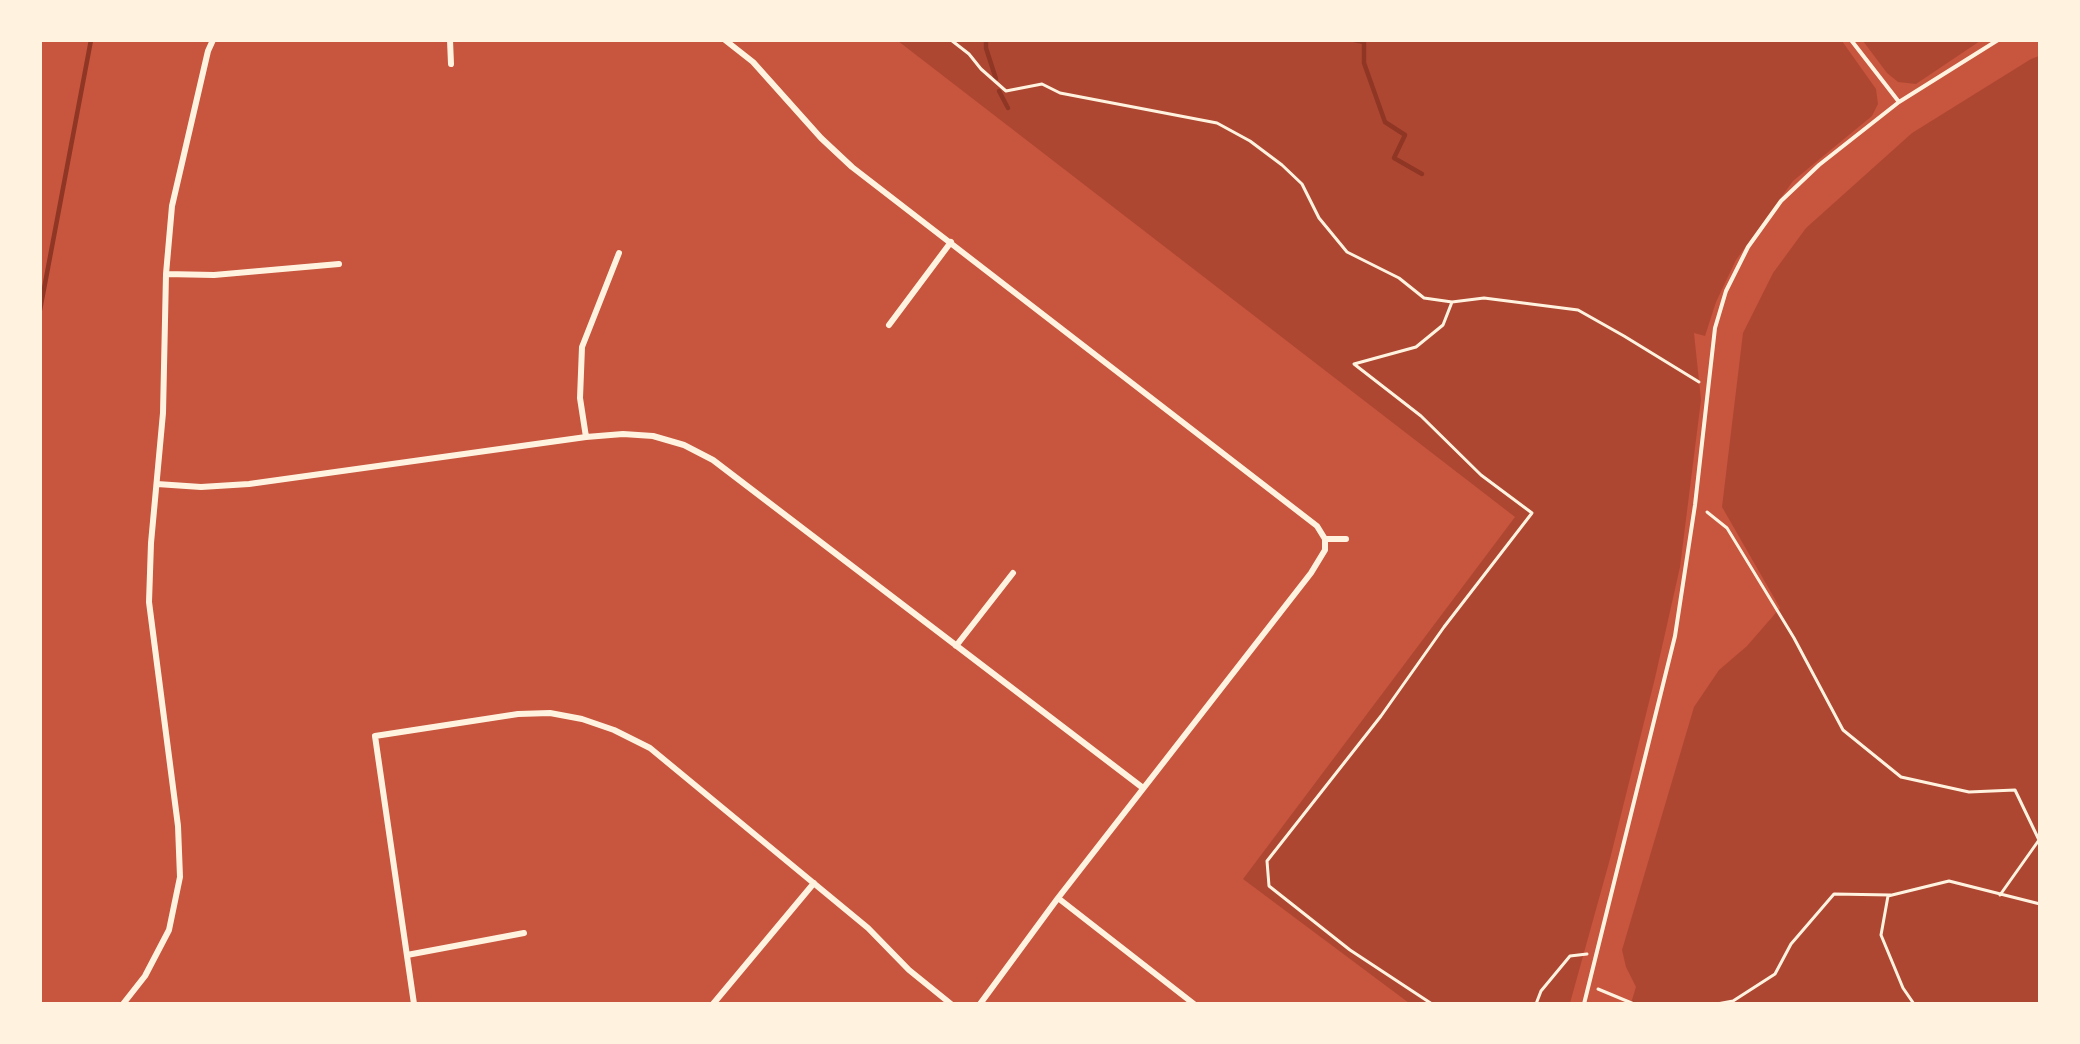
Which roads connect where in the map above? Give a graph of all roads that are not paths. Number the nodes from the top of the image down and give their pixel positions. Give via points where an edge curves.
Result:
1 (213, 40) edge
2 (450, 40) edge
3 (725, 40) edge
4 (1851, 40) edge
5 (1998, 40) edge
6 (451, 64) dead end
7 (1899, 102) junction
8 (951, 242) junction
9 (619, 253) dead end
10 (339, 264) dead end
11 (166, 274) junction
12 (889, 325) dead end
13 (586, 437) junction
14 (157, 484) junction
15 (1325, 539) junction
16 (1346, 539) dead end
17 (1013, 573) dead end
18 (956, 646) junction
19 (1143, 788) junction
20 (814, 883) junction
21 (1058, 898) junction
22 (524, 933) dead end
23 (407, 955) junction
24 (123, 1004) edge
25 (414, 1004) edge
26 (714, 1004) edge
27 (951, 1004) edge
28 (980, 1004) edge
29 (1194, 1004) edge
30 (1584, 1004) edge

1 - 11 street via 172,206
2 - 6 street
3 - 8 street via 753,62 852,167
4 - 7 lane
5 - 7 lane
7 - 30 lane via 1781,201 1748,247 1726,291 1715,328 1675,636
8 - 12 street
8 - 15 street via 1317,526
9 - 13 street via 582,347 580,398
10 - 11 street via 214,275
11 - 14 street
13 - 14 street via 249,484
13 - 18 street via 653,436 684,445 713,460
14 - 24 street via 148,602 178,826 180,877 169,930 145,976
15 - 16 street
15 - 19 street via 1325,550 1311,573
17 - 18 street
18 - 19 street
19 - 21 street
20 - 23 street via 650,748 582,719 550,713 518,714 375,736
20 - 26 street
20 - 27 street
21 - 28 street
21 - 29 street
22 - 23 street
23 - 25 street

